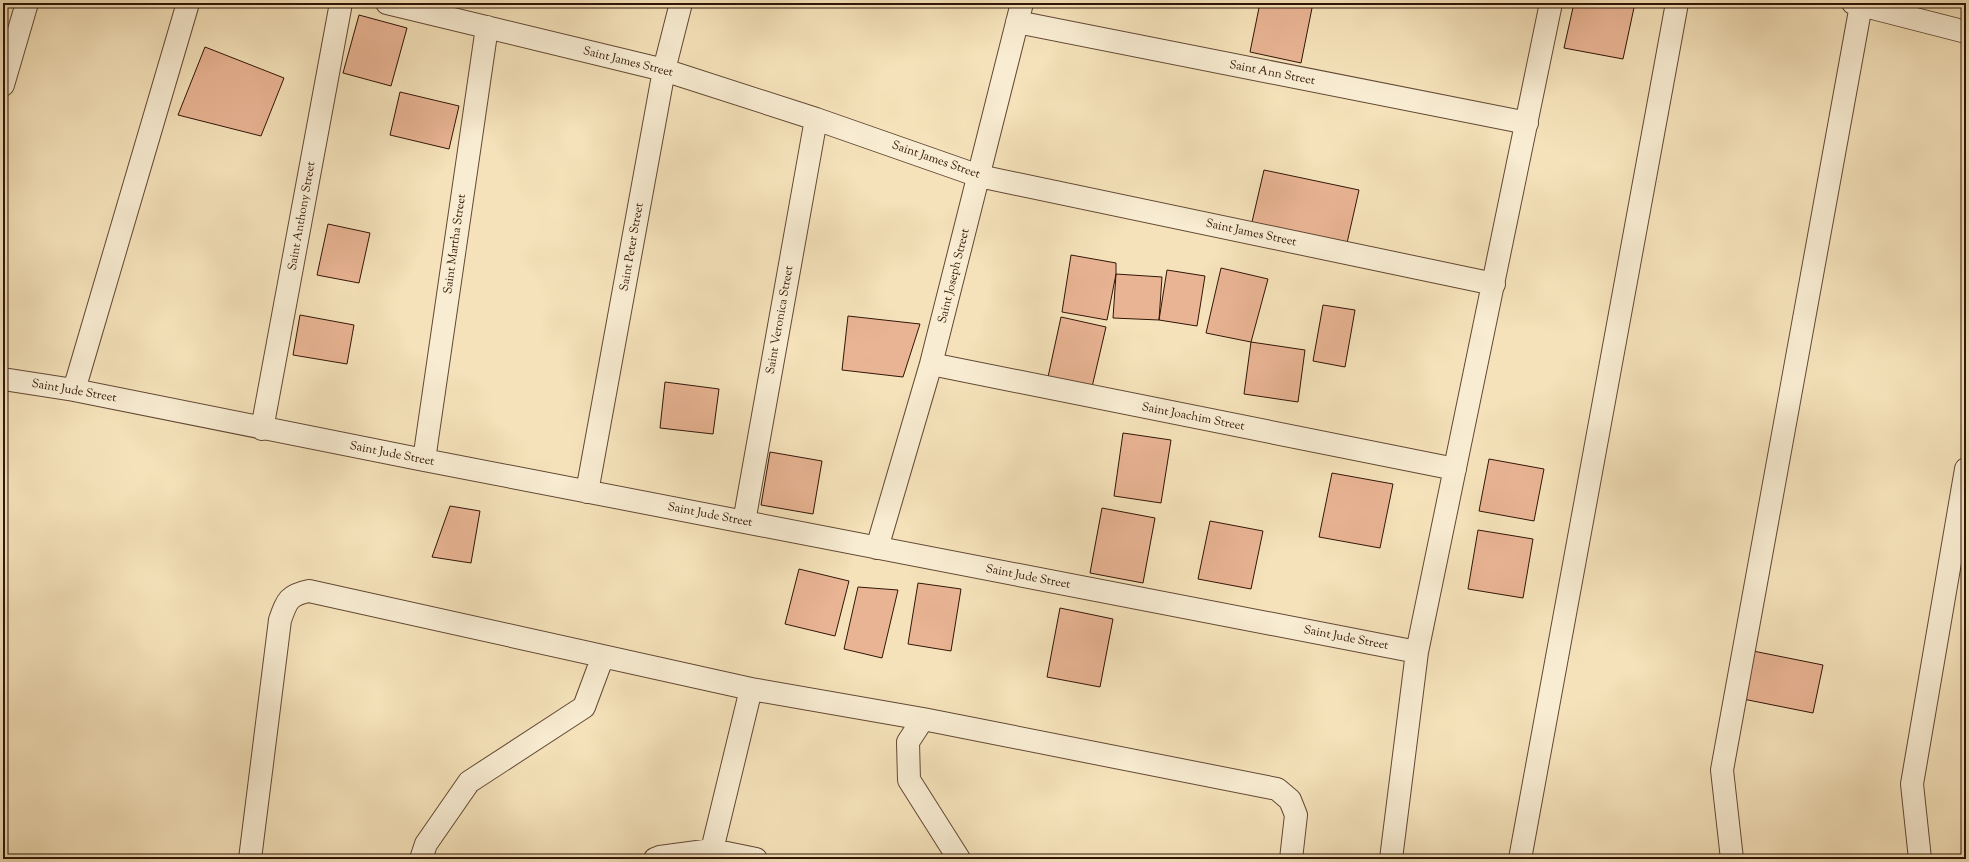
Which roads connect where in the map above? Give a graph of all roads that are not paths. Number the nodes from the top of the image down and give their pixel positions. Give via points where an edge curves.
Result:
1 (27, 3) edge
2 (188, 3) edge
3 (341, 3) edge
4 (387, 3) edge
5 (681, 3) edge
6 (1551, 3) edge
7 (1677, 3) edge
8 (1857, 4) edge
9 (1020, 12) edge
10 (487, 27) junction
11 (1966, 32) edge
12 (664, 70) junction
13 (3, 85) edge
14 (816, 119) junction
15 (1527, 123) junction
16 (979, 176) junction
17 (1494, 284) junction
18 (931, 364) junction
19 (3, 378) edge
20 (74, 390) junction
21 (262, 429) junction
22 (424, 460) junction
23 (1455, 469) junction
24 (1966, 469) edge
25 (587, 492) junction
26 (744, 522) junction
27 (877, 548) junction
28 (1417, 652) junction
29 (603, 656) junction
30 (751, 689) junction
31 (923, 719) junction
32 (712, 850) junction
33 (250, 859) edge
34 (421, 859) edge
35 (656, 859) edge
36 (756, 859) edge
37 (959, 859) edge
38 (1291, 859) edge
39 (1391, 859) edge
40 (1520, 859) edge
41 (1732, 859) edge
42 (1920, 859) edge

1 - 13 street
2 - 20 street
3 - 21 street, Saint Anthony Street
4 - 10 street, Saint James Street
5 - 12 street, Saint Peter Street
6 - 15 street
7 - 40 street
8 - 11 street
8 - 41 street via 1722,770
9 - 15 street, Saint Ann Street
9 - 16 street, Saint Joseph Street
10 - 12 street, Saint James Street
10 - 22 street, Saint Martha Street
12 - 14 street, Saint James Street
12 - 25 street, Saint Peter Street
14 - 16 street, Saint James Street
14 - 26 street, Saint Veronica Street
15 - 17 street
16 - 17 street, Saint James Street
16 - 18 street, Saint Joseph Street
17 - 23 street
18 - 23 street, Saint Joachim Street
18 - 27 street, Saint Joseph Street
19 - 20 street, Saint Jude Street
20 - 21 street, Saint Jude Street
21 - 22 street, Saint Jude Street
22 - 25 street, Saint Jude Street
23 - 28 street
24 - 42 street via 1912,784
25 - 26 street, Saint Jude Street
26 - 27 street, Saint Jude Street
27 - 28 street, Saint Jude Street
28 - 39 street
29 - 30 street
29 - 33 street via 309,591 295,594 286,603 280,620
29 - 34 street via 584,707 469,782 426,844
30 - 31 street
30 - 32 street
31 - 37 street via 908,742 909,780
31 - 38 street via 1277,789 1290,800 1296,815
32 - 35 street
32 - 36 street

